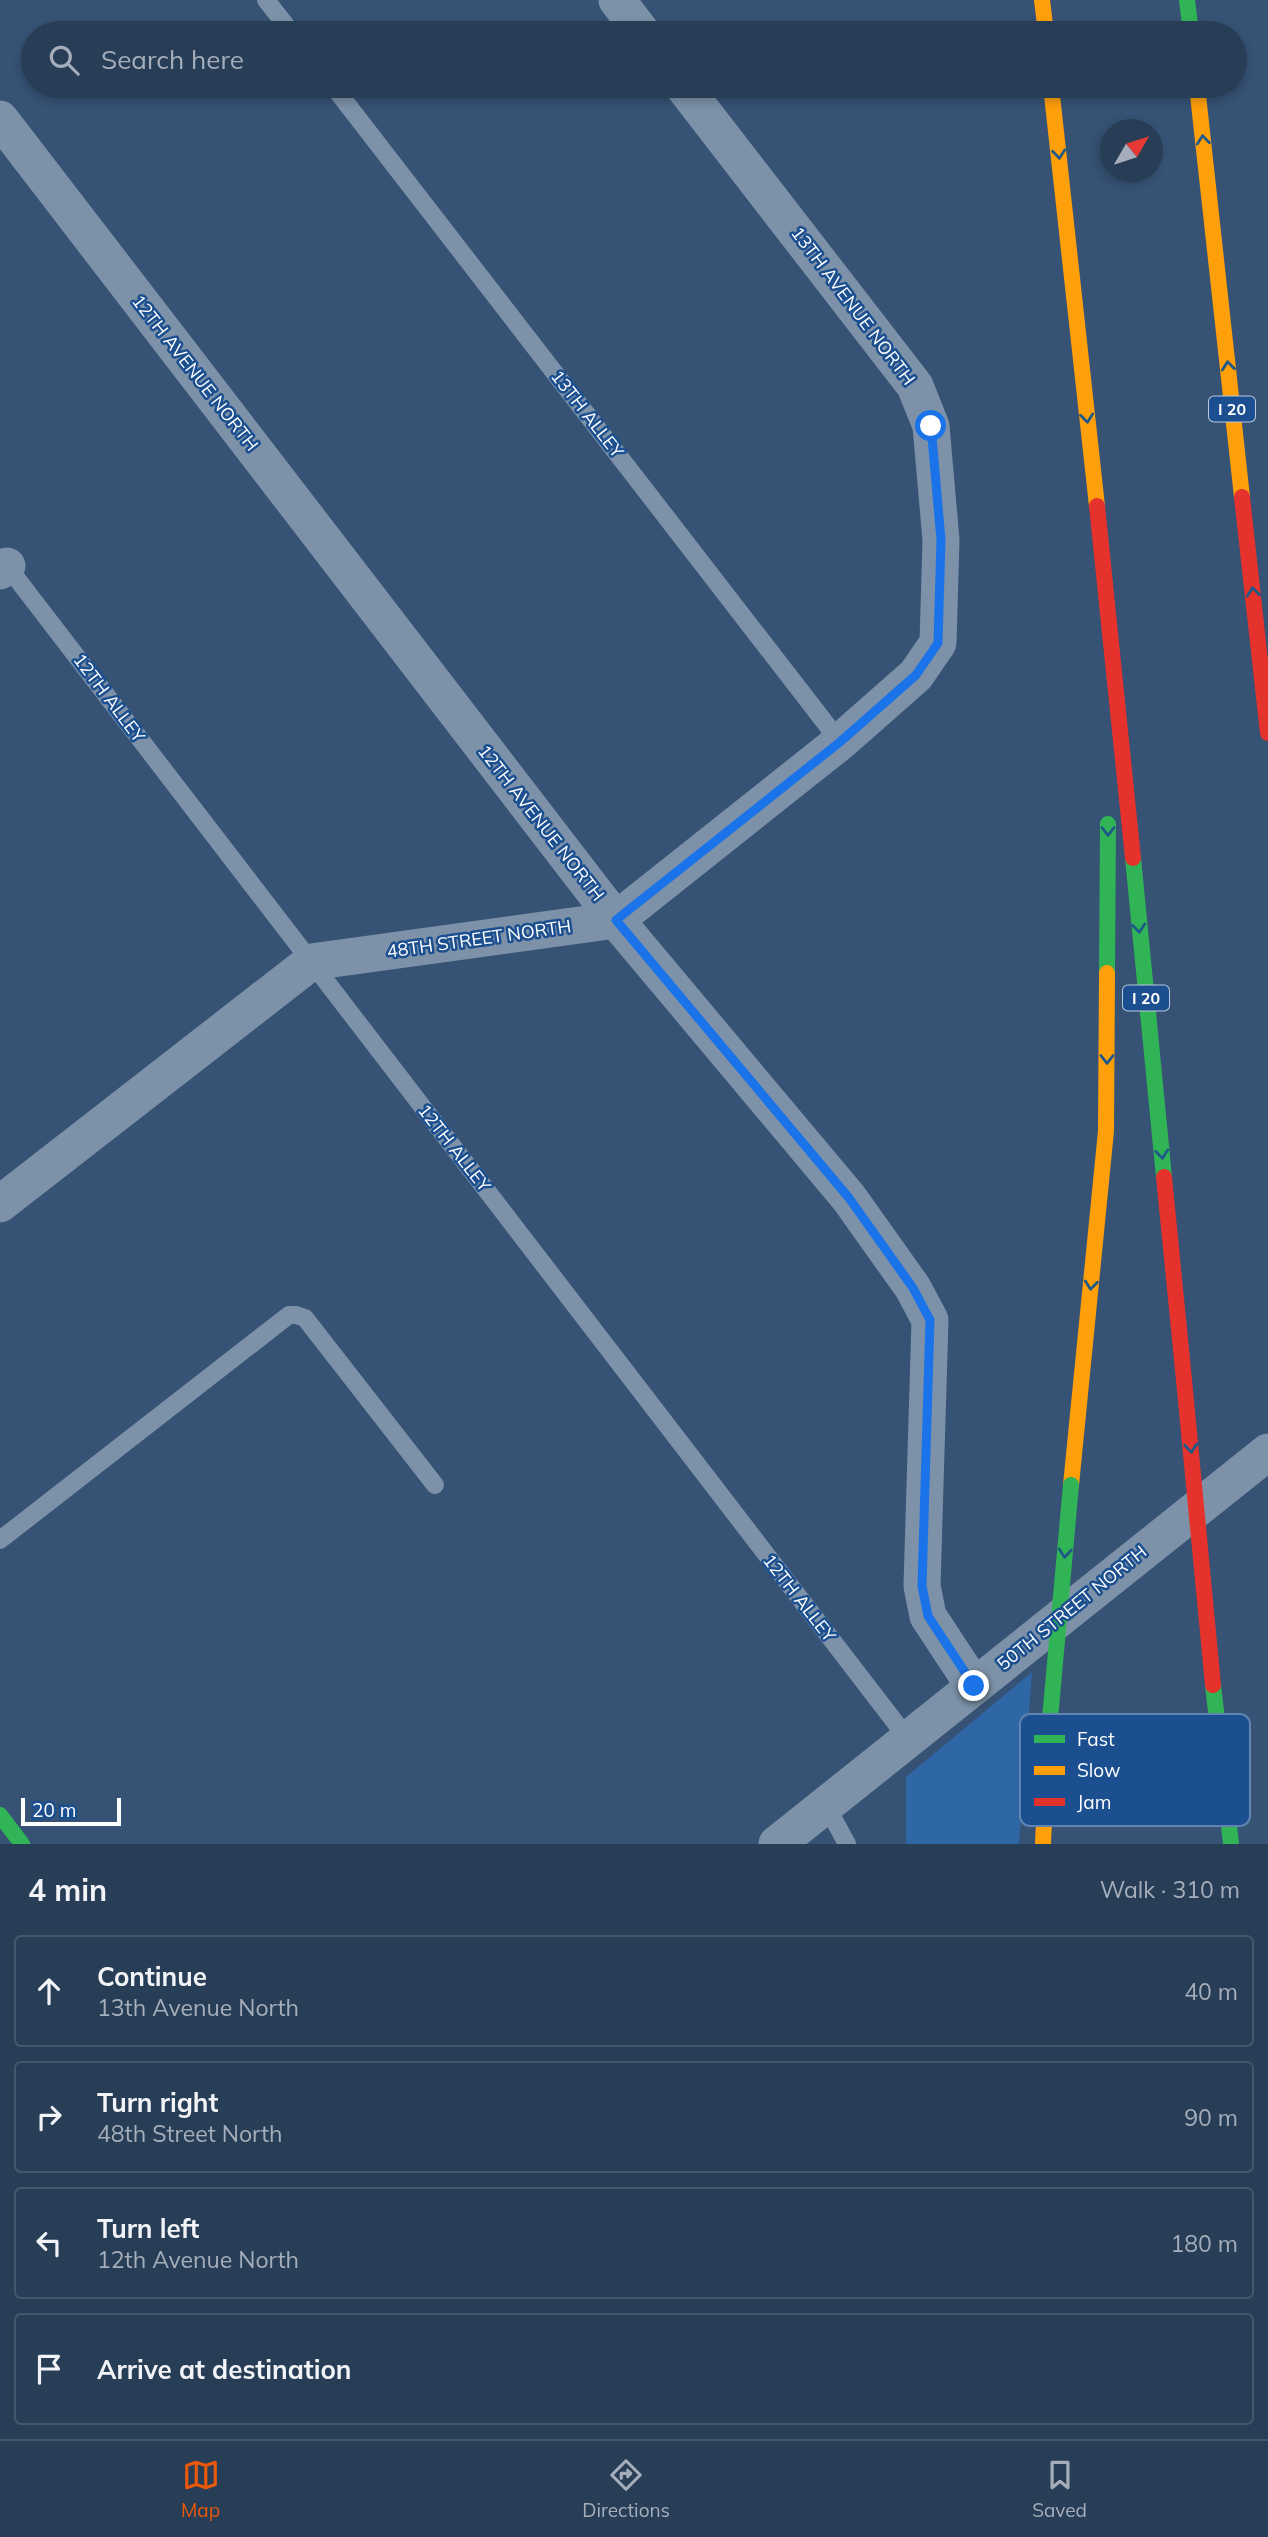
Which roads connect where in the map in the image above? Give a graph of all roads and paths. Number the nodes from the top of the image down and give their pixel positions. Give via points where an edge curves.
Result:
1 (267, 0) edge
2 (617, 0) edge
3 (1042, 0) edge
4 (1187, 0) edge
5 (283, 21) edge
6 (633, 21) edge
7 (1045, 21) edge
8 (1190, 21) edge
9 (342, 98) edge
10 (692, 98) edge
11 (1052, 98) edge
12 (1198, 98) edge
13 (0, 120) edge
14 (2, 564) edge
15 (1109, 616) junction
16 (1262, 681) junction
17 (1268, 701) edge
18 (1268, 733) edge
19 (840, 742) junction
20 (1108, 769) dead end
21 (1108, 811) dead end
22 (616, 920) junction
23 (311, 962) junction
24 (0, 1203) edge
25 (1268, 1452) edge
26 (435, 1485) dead end
27 (0, 1540) edge
28 (974, 1686) junction
29 (1050, 1714) edge
30 (1216, 1714) edge
31 (908, 1739) junction
32 (826, 1805) junction
33 (0, 1815) edge
34 (1044, 1826) edge
35 (1229, 1826) edge
36 (22, 1844) edge
37 (777, 1844) edge
38 (847, 1844) edge
39 (1043, 1844) edge
40 (1231, 1844) edge

1 - 5 lane
2 - 6 street
3 - 7 main road
4 - 8 main road
9 - 19 lane, 13TH ALLEY
10 - 19 street, 13TH AVENUE NORTH via 915,386 931,426 941,540 938,643 916,675
11 -> 15 main road, I 20
16 -> 12 main road, I 20
13 - 22 street, 12TH AVENUE NORTH
14 - 23 lane, 12TH ALLEY
15 - 20 main road
15 -> 30 main road, I 20, bridge
16 - 17 main road
16 - 18 main road, I 20
19 - 22 street
21 -> 29 main road, bridge via 1106,1131
22 - 23 street, 48TH STREET NORTH
22 - 28 street, 12TH AVENUE NORTH via 849,1198 913,1288 930,1320 922,1586 928,1616
23 - 24 street, 48TH STREET NORTH
23 - 31 lane, 12TH ALLEY
25 - 28 street, 50TH STREET NORTH
26 - 27 lane via 305,1318 289,1315
28 - 31 street, 50TH STREET NORTH
31 - 32 street, 50TH STREET NORTH
32 - 37 street, 50TH STREET NORTH
32 - 38 lane
33 - 36 main road
34 -> 39 main road, bridge
35 -> 40 main road, I 20, bridge

